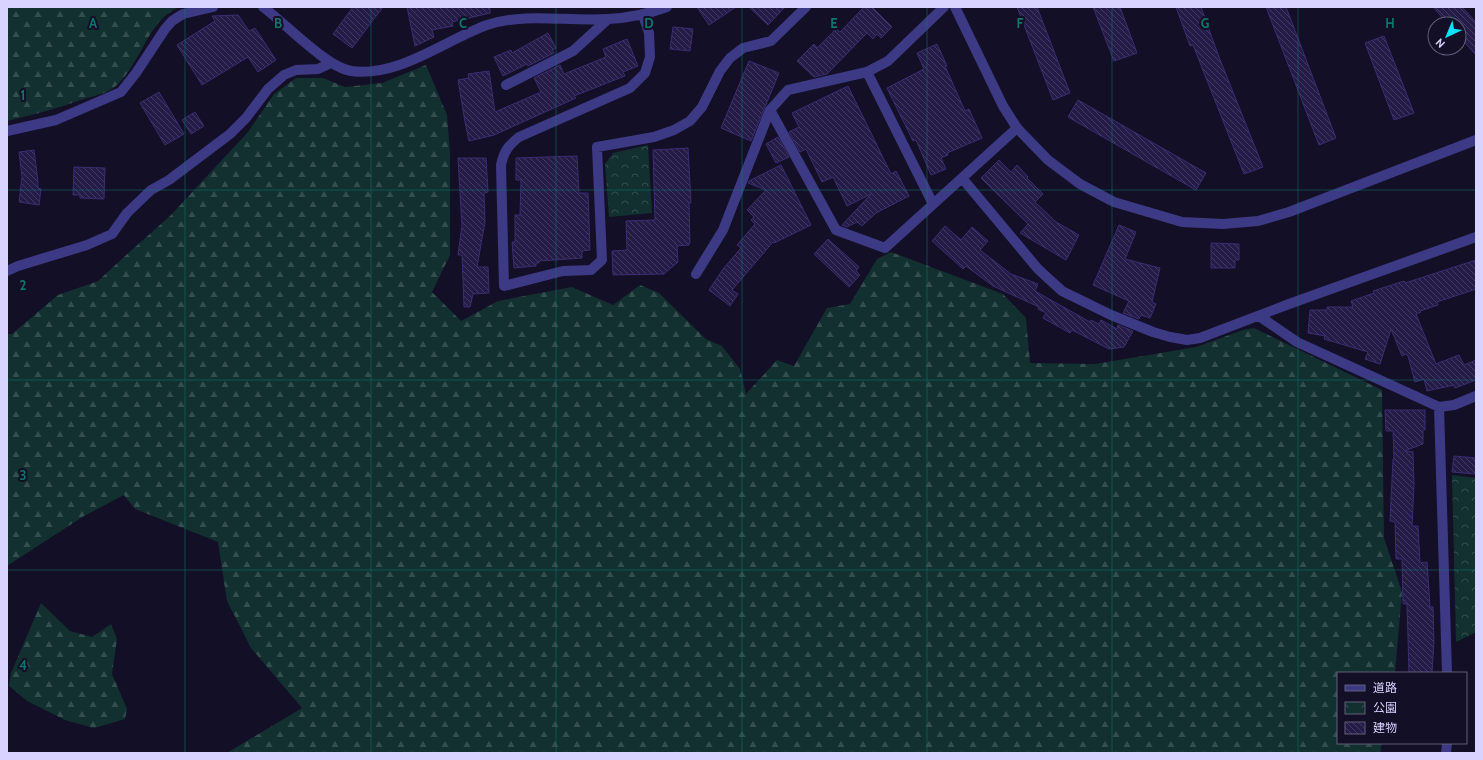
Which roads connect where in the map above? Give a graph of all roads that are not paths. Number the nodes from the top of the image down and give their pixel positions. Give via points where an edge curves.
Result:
1 (213, 7) edge
2 (263, 7) edge
3 (667, 7) edge
4 (806, 7) edge
5 (944, 7) edge
6 (955, 7) edge
7 (643, 15) junction
8 (607, 20) junction
9 (331, 63) junction
10 (868, 72) junction
11 (506, 85) dead end
12 (770, 110) junction
13 (1017, 128) junction
14 (7, 131) edge
15 (1476, 140) edge
16 (962, 178) junction
17 (933, 204) junction
18 (1476, 237) edge
19 (7, 271) edge
20 (696, 274) dead end
21 (1259, 316) junction
22 (1476, 396) edge
23 (1439, 407) junction
24 (1447, 672) edge

1 - 14 street via 183,14 172,21 121,92 56,120
2 - 9 street
3 - 7 street
4 - 7 street via 771,41 743,48 730,58 720,70 702,107 690,121 654,137 597,147 602,260 591,270 563,271 504,286 501,166 503,155 519,136 630,88 646,74 650,57 649,33
5 - 10 street via 888,61
6 - 13 street via 1003,106
7 - 8 street
8 - 9 street via 518,18 487,26 389,68 364,72 350,71
8 - 11 street via 573,52
9 - 19 street via 318,69 296,70 284,75 268,89 230,134 169,180 151,190 127,213 112,234 87,245
10 - 12 street via 788,90
10 - 17 street
12 - 17 street via 836,230 885,248
12 - 20 street via 723,230
13 - 15 street via 1048,160 1080,184 1114,202 1182,222 1223,224 1258,221 1289,212
13 - 16 street
16 - 17 street
16 - 21 street via 1038,269 1062,291 1111,315 1153,332 1187,340 1200,338
18 - 21 street
21 - 23 street via 1297,342
22 - 23 street via 1454,405
23 - 24 street

